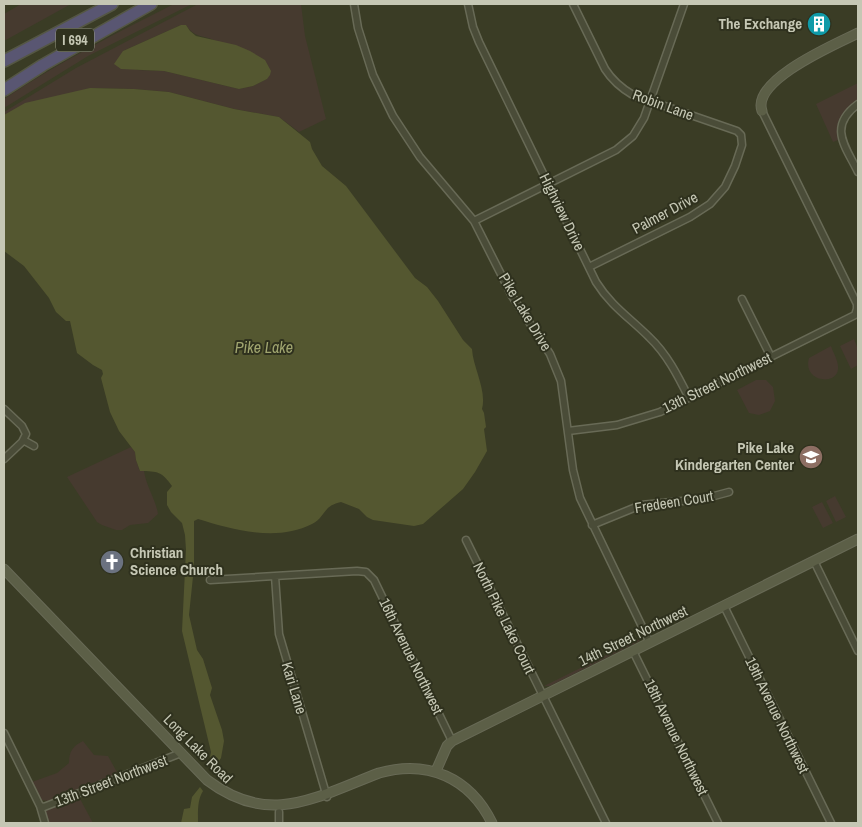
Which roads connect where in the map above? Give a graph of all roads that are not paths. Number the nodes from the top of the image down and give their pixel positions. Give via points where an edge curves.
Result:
1 (112, 4) edge
2 (150, 4) edge
3 (354, 4) edge
4 (468, 4) edge
5 (573, 4) edge
6 (684, 4) edge
7 (858, 33) edge
8 (4, 61) edge
9 (4, 80) edge
10 (4, 90) edge
11 (650, 101) junction
12 (858, 104) edge
13 (762, 111) joint
14 (741, 135) joint
15 (858, 172) edge
16 (548, 184) junction
17 (474, 221) junction
18 (589, 267) junction
19 (742, 299) dead end
20 (771, 357) junction
21 (689, 398) junction
22 (4, 409) edge
23 (568, 431) junction
24 (23, 440) junction
25 (34, 446) dead end
26 (4, 459) edge
27 (728, 492) dead end
28 (592, 524) junction
29 (858, 539) edge
30 (466, 540) dead end
31 (814, 561) junction
32 (4, 570) edge
33 (275, 576) junction
34 (210, 580) dead end
35 (724, 606) junction
36 (650, 643) junction
37 (633, 651) junction
38 (858, 651) edge
39 (543, 696) junction
40 (4, 733) edge
41 (452, 741) junction
42 (181, 753) junction
43 (436, 771) junction
44 (327, 797) junction
45 (40, 806) junction
46 (279, 812) junction
47 (45, 823) edge
48 (279, 823) edge
49 (492, 823) edge
50 (606, 823) edge
51 (718, 823) edge
52 (831, 823) edge

1 - 8 highway, I 694
2 - 9 highway, I 694
2 - 10 highway
3 - 17 street, Pike Lake Drive via 358,28 382,96 420,157
4 - 16 street, Highview Drive via 479,42
5 - 11 street, Robin Lane via 610,77 624,90
6 - 11 street
7 - 13 street via 807,58 783,75 762,96
11 - 14 street, Robin Lane
11 - 16 street via 638,128 625,143
12 - 15 street via 846,116 842,129 843,143
13 - 20 street, 13th Street Northwest via 856,304 852,317
14 - 18 street, Palmer Drive via 742,146 731,176 710,204
16 - 17 street
16 - 18 street, Highview Drive
17 - 23 street, Pike Lake Drive via 512,296 550,354 560,381
18 - 21 street, Highview Drive via 609,300 660,348 678,374
19 - 20 street
20 - 21 street, 13th Street Northwest
21 - 23 street, 13th Street Northwest via 617,425
22 - 24 street via 24,430
23 - 28 street, Pike Lake Drive via 576,484
24 - 25 street
24 - 26 street
27 - 28 street, Fredeen Court via 703,499 641,505
28 - 36 street, Pike Lake Drive
29 - 31 street, 14th Street Northwest
30 - 39 street, North Pike Lake Court
31 - 35 street, 14th Street Northwest
31 - 38 street
32 - 42 street, Long Lake Road
33 - 34 street
33 - 41 street, 16th Avenue Northwest via 366,572 374,580
33 - 44 street, Kari Lane via 278,634
35 - 36 street, 14th Street Northwest
35 - 52 street, 19th Avenue Northwest
36 - 37 street, 14th Street Northwest
37 - 39 street, 14th Street Northwest
37 - 51 street, 18th Avenue Northwest
39 - 41 street, 14th Street Northwest
39 - 50 street, North Pike Lake Court
40 - 45 street
41 - 43 street via 446,746
42 - 45 street, 13th Street Northwest
42 - 46 street, Long Lake Road via 217,790 235,802 258,810
43 - 44 street, Long Lake Road via 414,768 390,770
43 - 49 street, Long Lake Road via 470,791
44 - 46 street, Long Lake Road via 302,808
45 - 47 street
46 - 48 street

